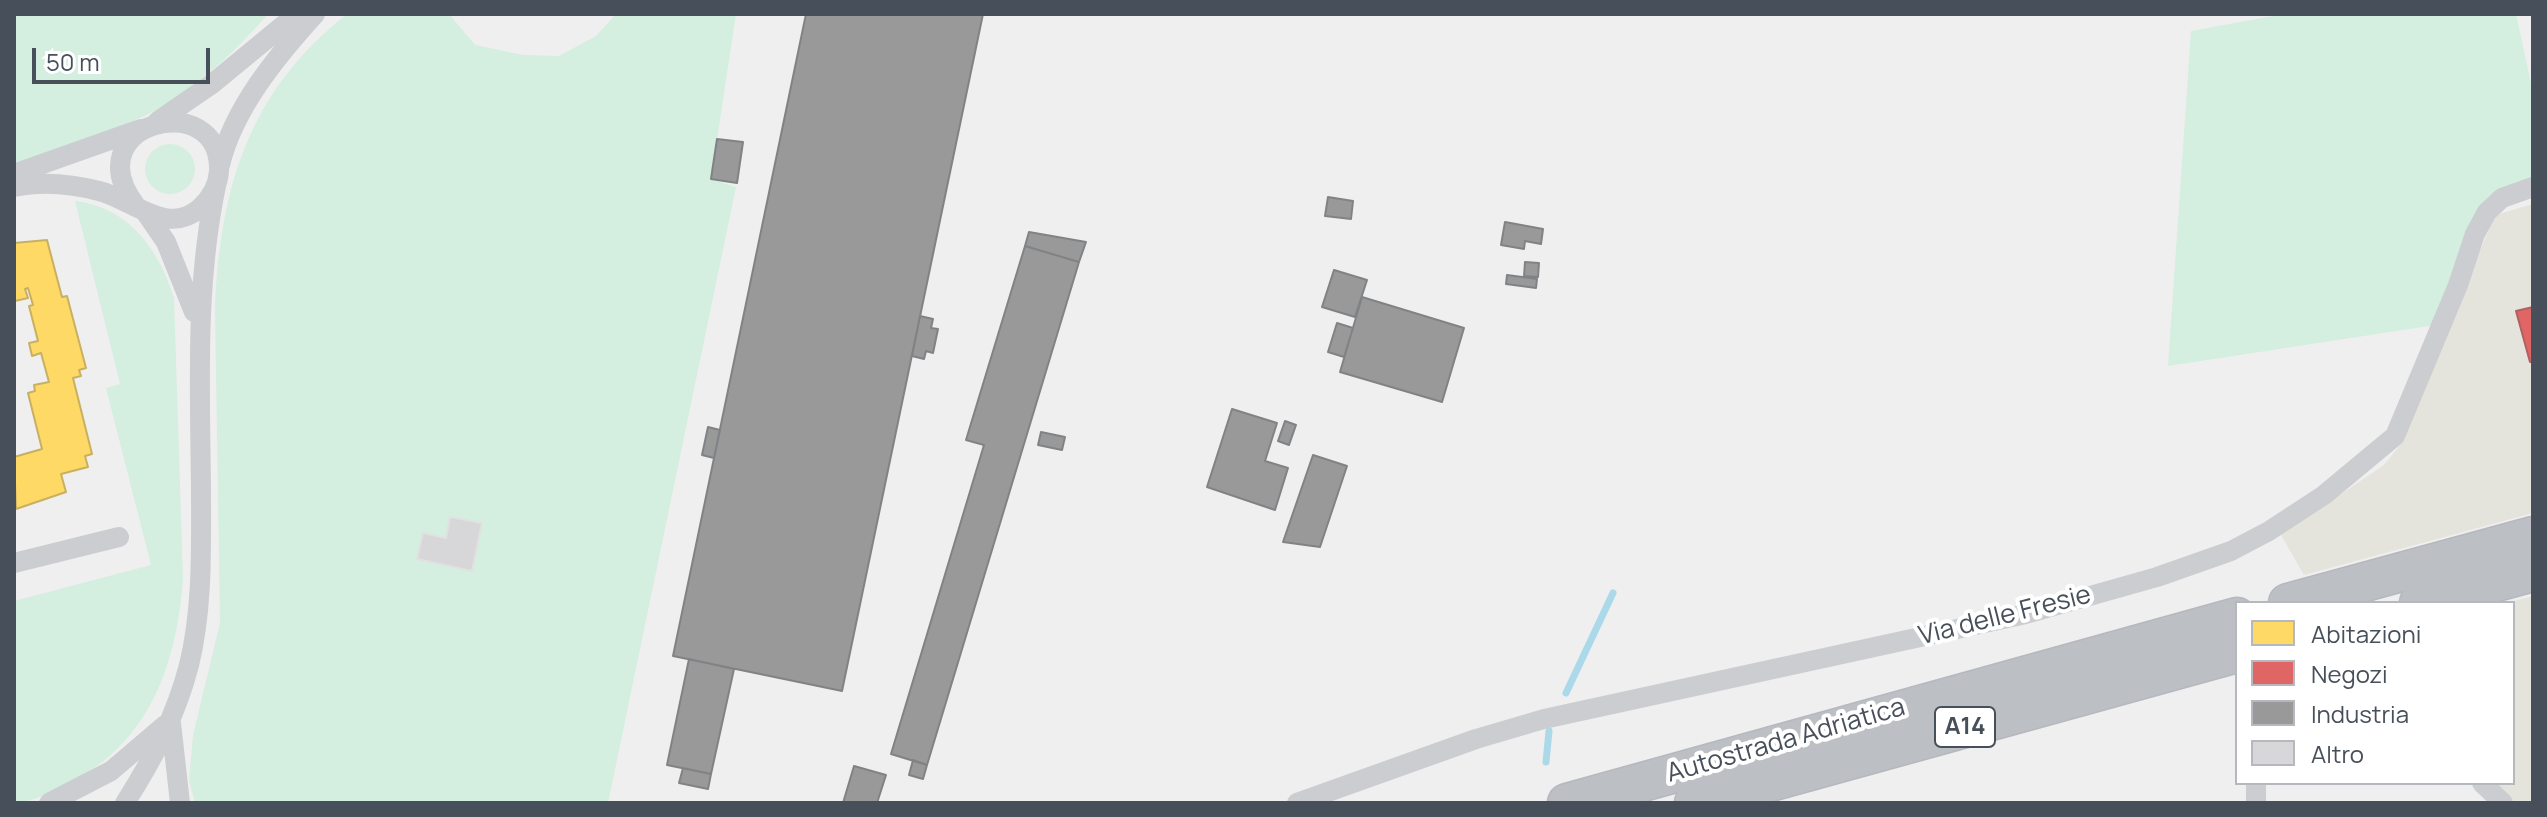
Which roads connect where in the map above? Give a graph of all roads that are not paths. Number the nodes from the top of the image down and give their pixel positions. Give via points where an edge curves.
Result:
1 (297, 14) edge
2 (315, 14) edge
3 (147, 126) junction
4 (14, 174) edge
5 (218, 177) junction
6 (14, 187) edge
7 (2533, 187) edge
8 (141, 210) junction
9 (200, 340) junction
10 (2533, 536) edge
11 (119, 537) dead end
12 (14, 563) edge
13 (2533, 572) edge
14 (2295, 601) edge
15 (2426, 601) edge
16 (2235, 618) edge
17 (2235, 654) edge
18 (171, 719) junction
19 (2484, 785) edge
20 (49, 803) edge
21 (125, 803) edge
22 (180, 803) edge
23 (1297, 803) edge
24 (1567, 803) edge
25 (1694, 803) edge
26 (2503, 803) edge

1 - 3 street via 200,92
2 - 5 street via 261,81 225,141
3 - 4 street
3 - 5 street via 168,120 197,129 209,140
3 - 8 street via 129,142 120,176
5 - 8 street via 208,201 187,215 162,219
5 - 9 street via 200,288
6 - 8 street via 61,183 102,191
7 - 23 street, Via delle Fresie via 2502,198 2487,212 2395,436 2324,495 2231,551 2026,614 1544,719
8 - 9 street via 181,273
9 - 18 street via 201,573 189,664
10 - 14 highway
11 - 12 street
13 - 15 highway
16 - 24 highway, Autostrada Adriatica / A14
17 - 25 highway, Autostrada Adriatica / A14
18 - 20 street via 111,771
18 - 21 street
18 - 22 street
19 - 26 street

